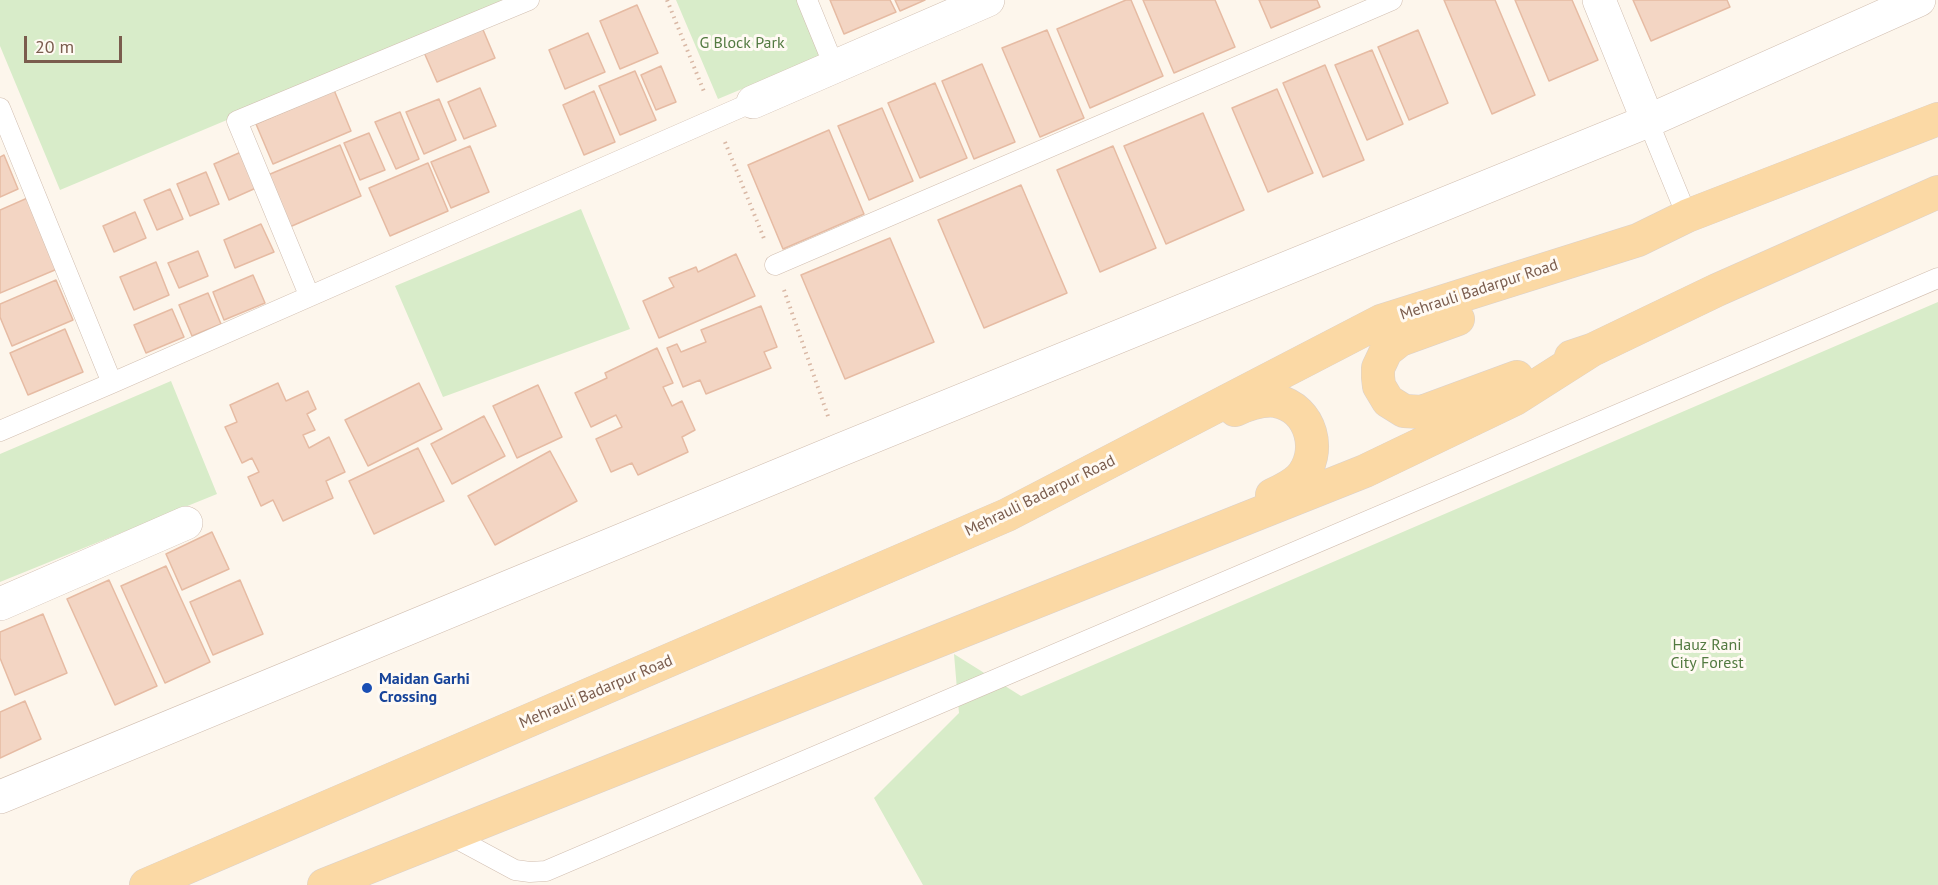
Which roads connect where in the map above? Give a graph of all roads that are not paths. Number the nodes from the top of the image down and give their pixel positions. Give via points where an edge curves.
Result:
1 (529, 0) edge
2 (807, 0) edge
3 (988, 0) edge
4 (1392, 0) edge
5 (1599, 0) edge
6 (1919, 0) edge
7 (834, 66) junction
8 (753, 102) joint
9 (0, 108) edge
10 (1938, 119) edge
11 (1648, 121) junction
12 (1938, 192) edge
13 (1687, 216) junction
14 (1638, 240) junction
15 (776, 266) road end
16 (1938, 278) edge
17 (309, 295) junction
18 (1592, 350) junction
19 (112, 383) junction
20 (0, 431) edge
21 (1007, 515) junction
22 (186, 523) dead end
23 (1132, 563) junction
24 (0, 604) edge
25 (0, 797) edge
26 (450, 835) junction
27 (376, 875) edge
28 (146, 885) edge
29 (324, 885) edge

1 - 17 lane via 237,121
2 - 7 lane
3 - 7 street
4 - 15 lane
5 - 11 street
6 - 11 street
7 - 8 street
8 - 17 lane
9 - 19 lane
10 - 13 main road, Mehrauli Badarpur Road
11 - 13 lane
11 - 25 street
12 - 18 main road
13 - 14 main road, Mehrauli Badarpur Road
14 - 18 main road via 1538,291 1400,340 1386,351 1378,377 1383,394 1396,407 1422,412
14 - 21 main road, Mehrauli Badarpur Road via 1381,321
16 - 26 lane via 546,872 515,870
17 - 19 lane
18 - 23 main road via 1515,399 1365,471
19 - 20 lane
21 - 23 main road via 1250,403 1277,401 1302,416 1309,428 1312,456 1298,480
21 - 28 main road, Mehrauli Badarpur Road
22 - 24 street
23 - 26 main road
26 - 27 main road
27 - 29 main road

